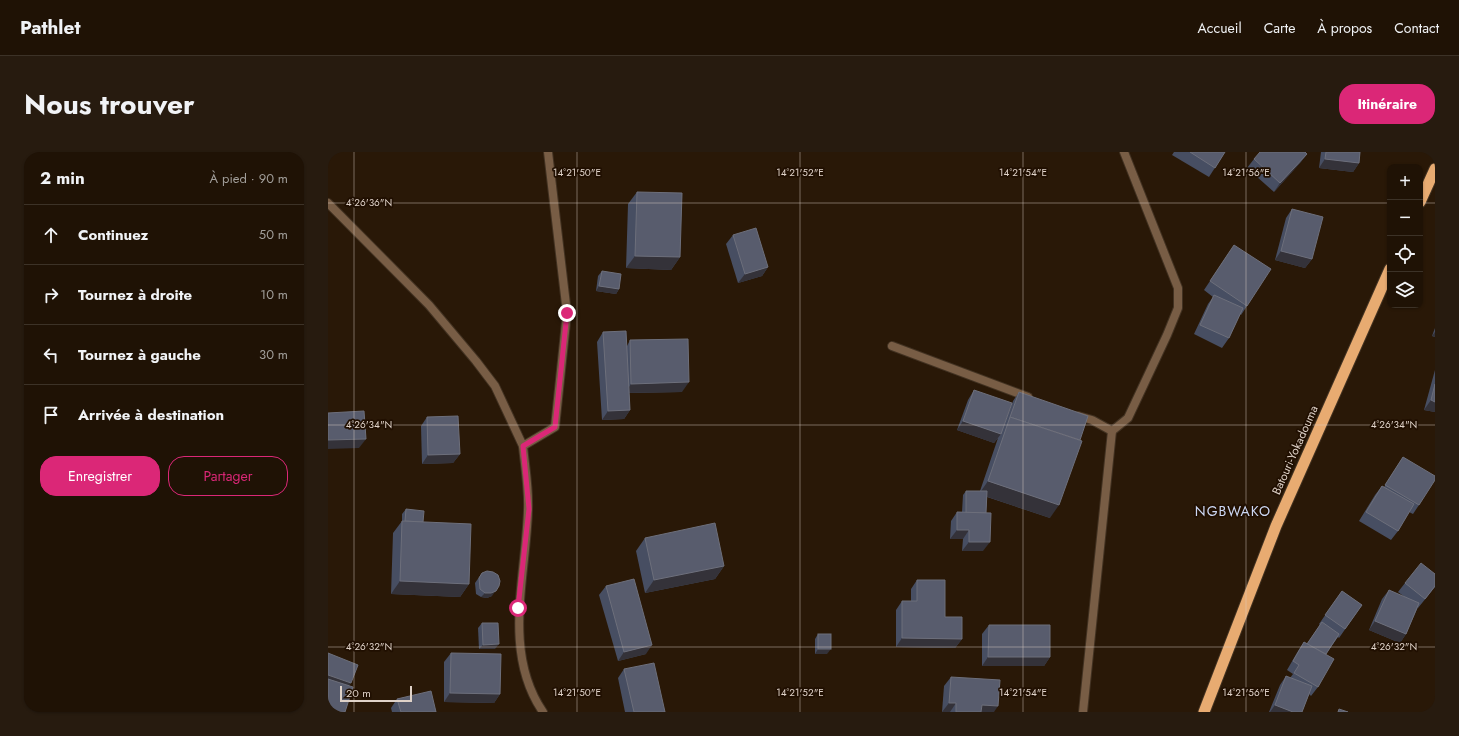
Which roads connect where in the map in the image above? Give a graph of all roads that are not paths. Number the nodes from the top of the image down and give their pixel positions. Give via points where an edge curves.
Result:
1 (548, 152) edge
2 (1124, 152) edge
3 (1435, 169) edge
4 (1421, 200) edge
5 (328, 203) edge
6 (1389, 272) edge
7 (892, 346) dead end
8 (1033, 399) edge
9 (1070, 414) edge
10 (1112, 431) junction
11 (523, 446) junction
12 (544, 712) edge
13 (1083, 712) edge
14 (1204, 712) edge

1 - 11 street via 567,313 555,427
2 - 10 street via 1178,288 1178,308 1128,418
3 - 4 highway
5 - 11 street via 429,305 481,366 494,386
6 - 14 highway, Batouri-Yokadouma via 1276,526
7 - 8 street
9 - 10 street via 1092,420
10 - 13 street
11 - 12 street via 529,509 518,608 522,662 530,688

